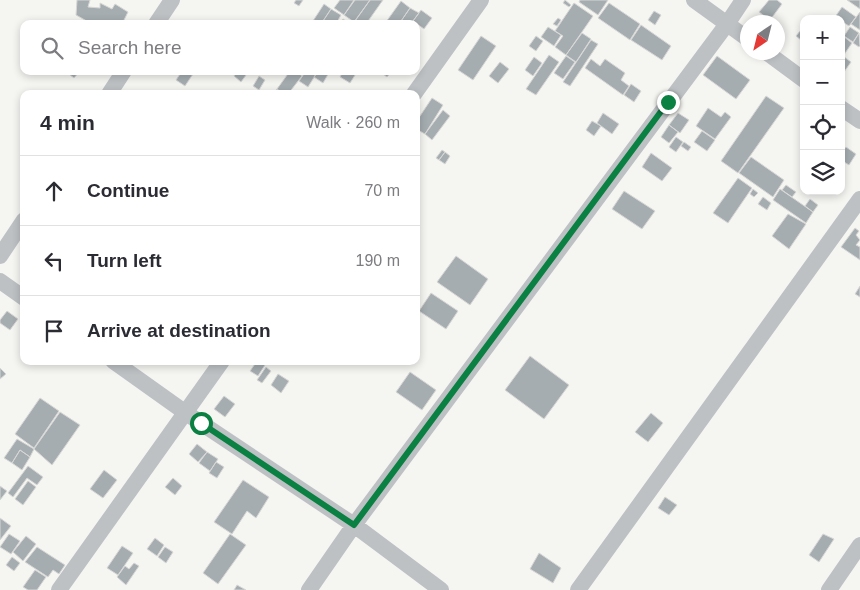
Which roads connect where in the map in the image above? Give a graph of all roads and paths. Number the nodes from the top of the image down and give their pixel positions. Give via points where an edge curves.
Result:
1 (172, 0) edge
2 (481, 0) edge
3 (694, 0) edge
4 (743, 0) edge
5 (159, 20) edge
6 (727, 24) junction
7 (740, 33) edge
8 (777, 60) edge
9 (121, 75) edge
10 (800, 77) edge
11 (112, 90) edge
12 (417, 90) edge
13 (845, 111) edge
14 (860, 121) edge
15 (860, 199) edge
16 (20, 226) edge
17 (0, 256) edge
18 (0, 281) edge
19 (20, 295) edge
20 (119, 365) edge
21 (219, 365) edge
22 (186, 413) junction
23 (354, 525) junction
24 (860, 545) edge
25 (59, 590) edge
26 (309, 590) edge
27 (440, 590) edge
28 (578, 590) edge
29 (829, 590) edge

1 - 5 street
2 - 12 street
3 - 6 street
4 - 6 street
6 - 7 street
6 - 23 street
8 - 10 street
9 - 11 street
13 - 14 street
15 - 28 street
16 - 17 street
18 - 19 street
20 - 22 street
21 - 22 street
22 - 23 street
22 - 25 street
23 - 26 street
23 - 27 street
24 - 29 street

